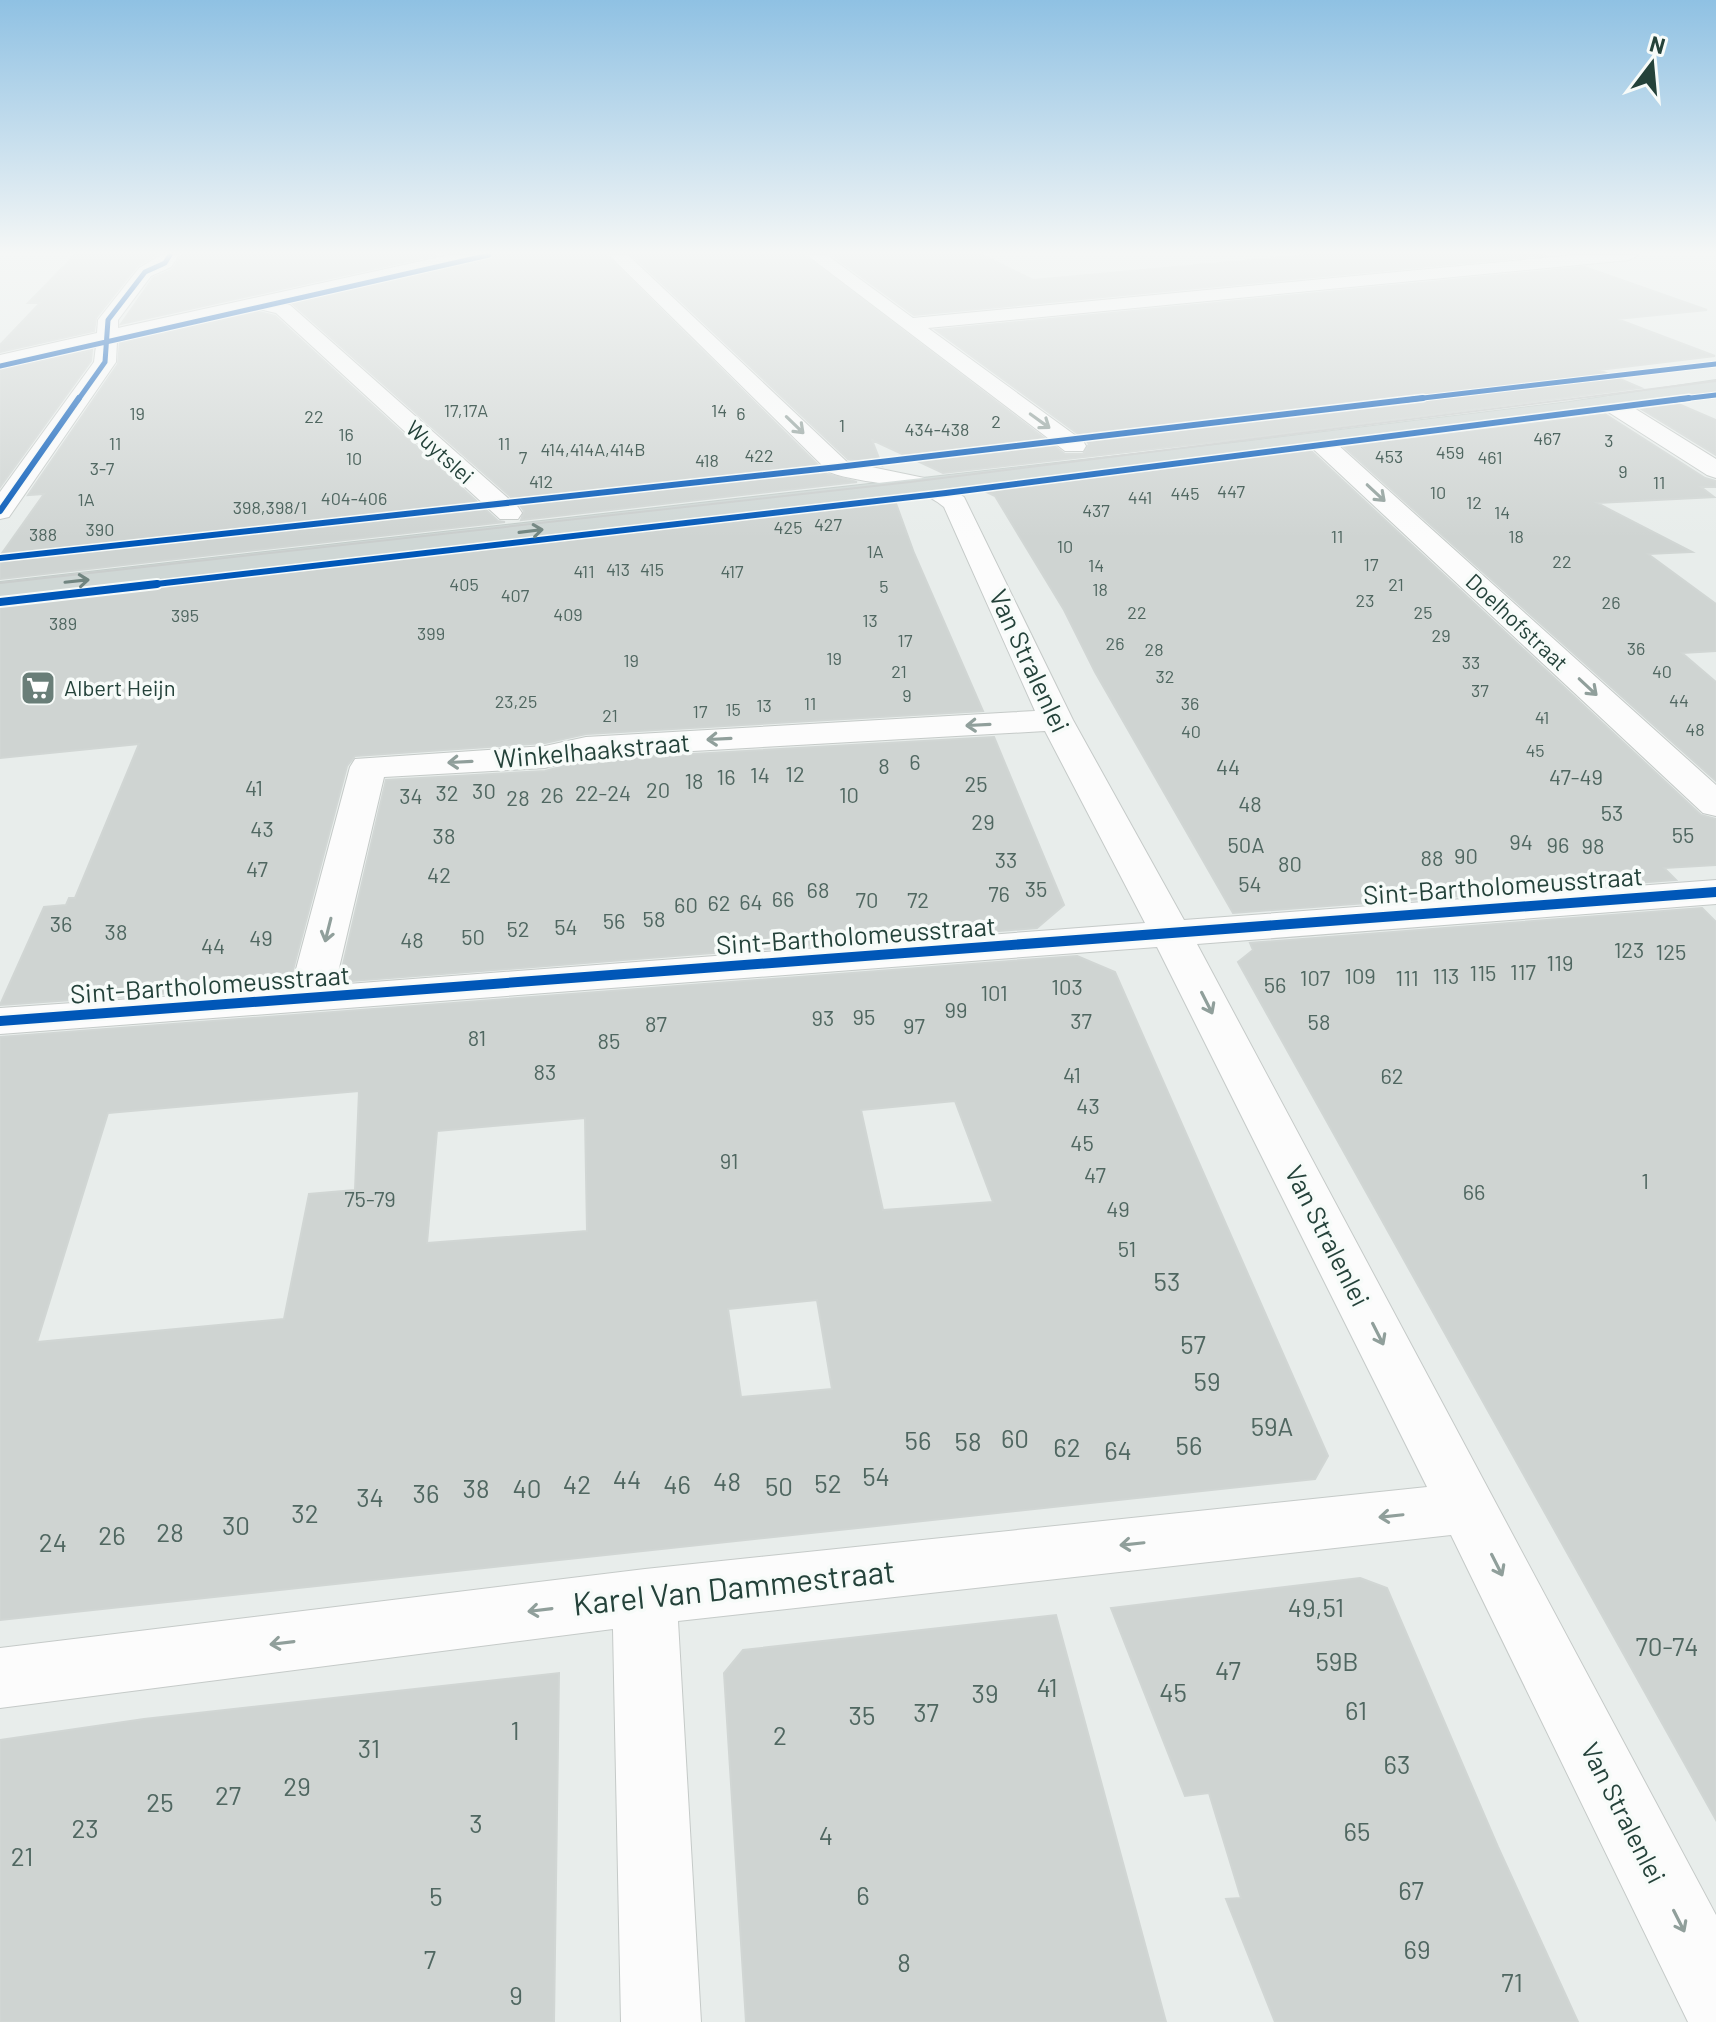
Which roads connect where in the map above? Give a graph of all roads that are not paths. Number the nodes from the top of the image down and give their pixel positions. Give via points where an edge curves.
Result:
1 (52, 349) edge
2 (106, 349) edge
3 (328, 349) edge
4 (716, 349) edge
5 (944, 349) edge
6 (0, 361) edge
7 (1716, 370) edge
8 (1716, 387) edge
9 (1610, 403) junction
10 (1318, 440) junction
11 (1074, 446) junction
12 (1716, 470) edge
13 (854, 474) junction
14 (932, 485) junction
15 (0, 511) edge
16 (509, 513) junction
17 (0, 569) edge
18 (0, 591) edge
19 (1056, 720) junction
20 (1716, 805) edge
21 (1716, 892) edge
22 (1171, 934) junction
23 (310, 1000) junction
24 (0, 1021) edge
25 (1468, 1508) junction
26 (645, 1597) junction
27 (0, 1678) edge
28 (1716, 1995) edge
29 (661, 2022) edge

1 - 6 street
2 - 15 street via 105,362
3 - 16 street, Wuytslei
4 -> 13 street via 838,467
5 -> 11 street
7 - 11 main road
8 - 9 main road
9 - 10 main road
9 - 12 street
10 - 14 main road
10 -> 20 street, Doelhofstraat
11 - 13 main road
13 - 14 street
13 - 16 main road
18 -> 14 main road
14 - 19 street, Van Stralenlei via 955,503
16 - 17 main road
19 - 22 street, Van Stralenlei
19 -> 23 street, Winkelhaakstraat via 586,747 545,757 368,767
21 - 22 street, Sint-Bartholomeusstraat
22 - 23 street, Sint-Bartholomeusstraat
22 -> 25 street, Van Stralenlei
23 - 24 street, Sint-Bartholomeusstraat
25 -> 26 street, Karel Van Dammestraat
25 -> 28 street, Van Stralenlei
26 -> 27 street, Karel Van Dammestraat
26 - 29 street

